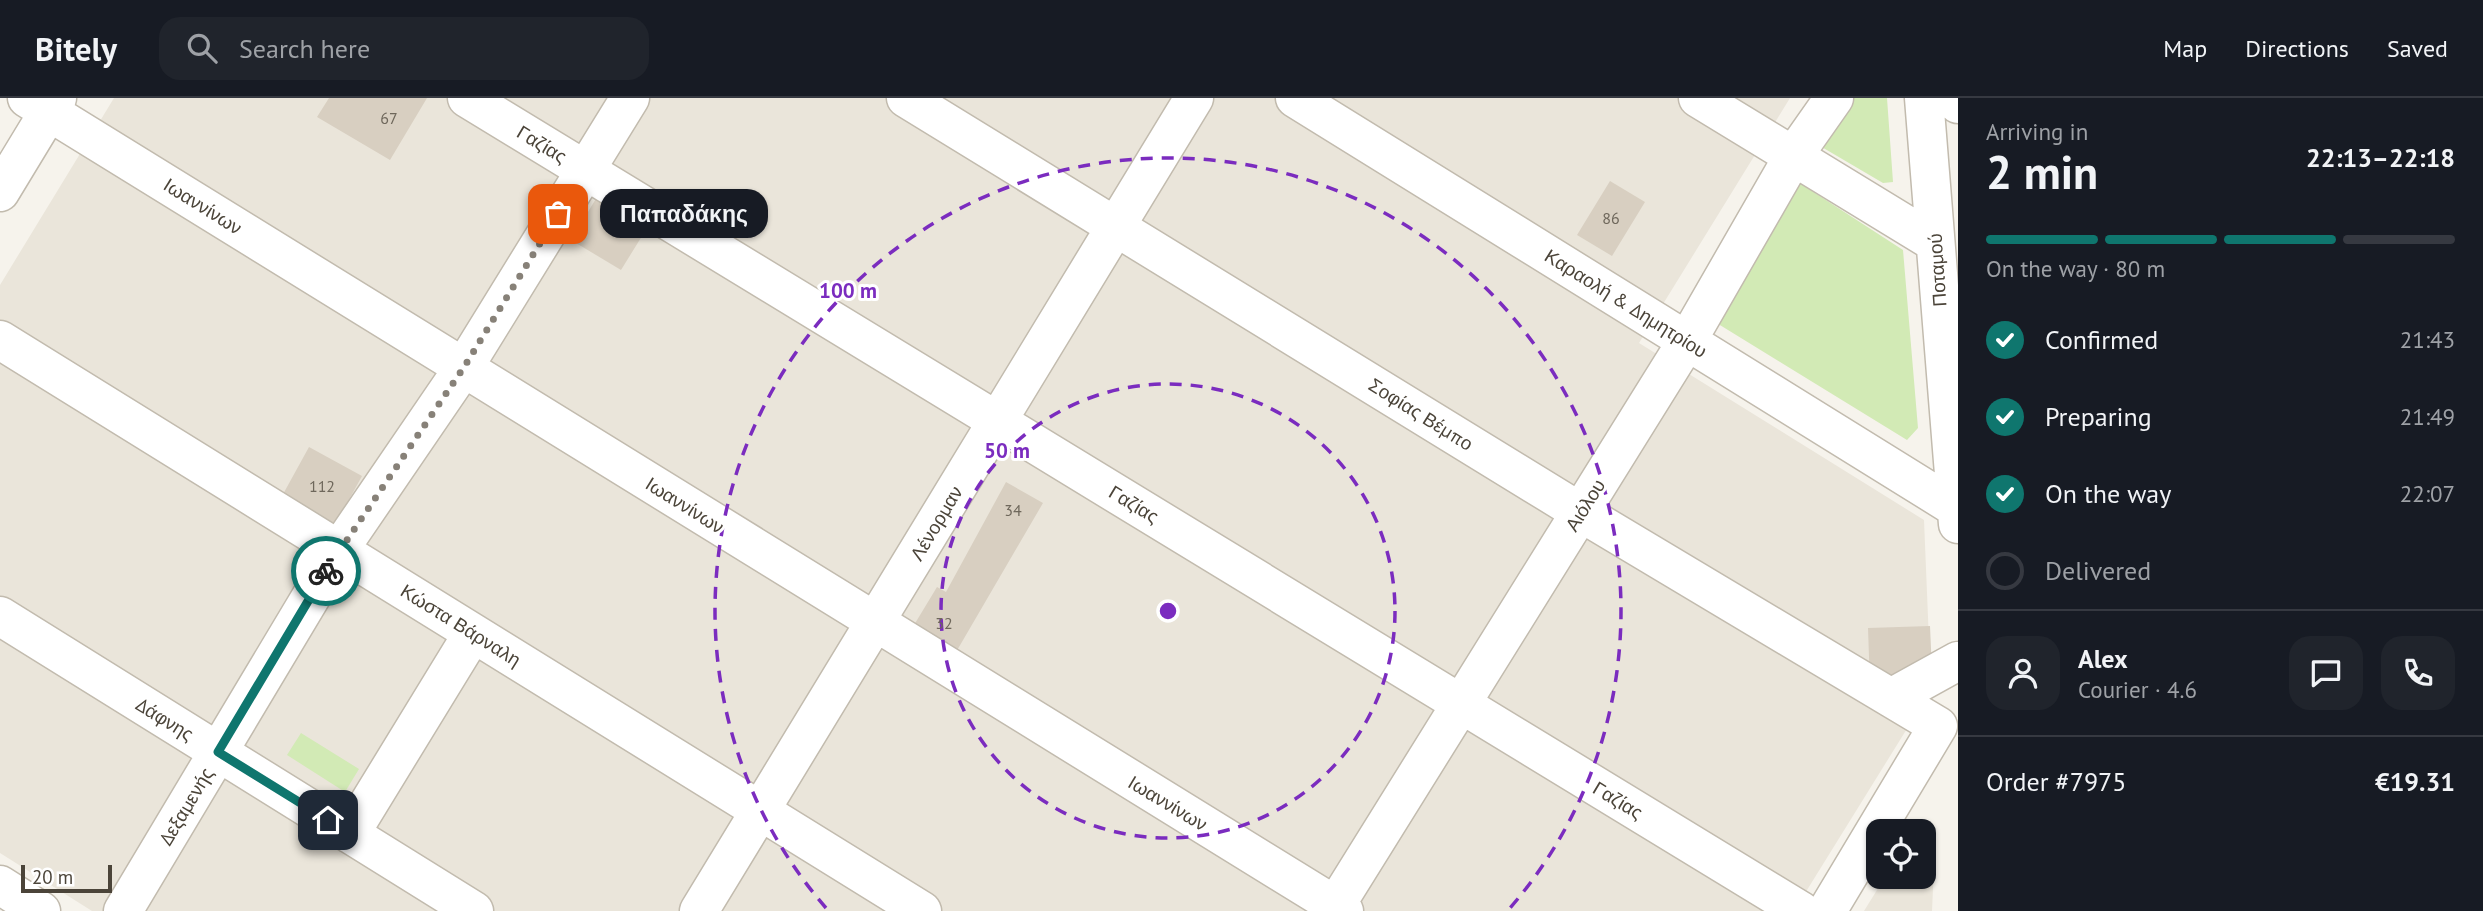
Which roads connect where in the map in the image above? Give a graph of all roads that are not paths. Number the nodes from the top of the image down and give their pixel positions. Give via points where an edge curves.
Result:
1 (467, 98) edge
2 (630, 98) edge
3 (906, 98) edge
4 (1194, 98) edge
5 (1294, 98) edge
6 (1698, 98) edge
7 (1834, 98) edge
8 (1924, 98) edge
9 (1958, 98) edge
10 (44, 102) edge
11 (1958, 104) edge
12 (1794, 155) junction
13 (585, 170) junction
14 (0, 192) edge
15 (1116, 226) junction
16 (1934, 242) junction
17 (0, 340) edge
18 (1687, 341) junction
19 (464, 367) junction
20 (997, 421) junction
21 (1580, 512) junction
22 (1957, 514) edge
23 (339, 550) junction
24 (0, 616) edge
25 (875, 623) junction
26 (474, 633) junction
27 (1958, 661) edge
28 (1891, 698) junction
29 (1461, 704) junction
30 (1948, 726) edge
31 (218, 752) junction
32 (760, 811) junction
33 (350, 834) junction
34 (0, 885) edge
35 (1337, 909) edge
36 (41, 911) edge
37 (123, 911) edge
38 (474, 911) edge
39 (699, 911) edge
40 (922, 911) edge
41 (1801, 911) edge
42 (1827, 911) edge

1 - 13 street, Γαζίας
2 - 13 street, Δεξαμενής
3 - 15 street, Σοφίας Βέμπο
4 - 15 street, Λένορμαν
5 - 18 street, Καραολή & Δημητρίου
6 - 12 street
7 - 12 street, Αιόλου
8 - 16 street, Ποταμού
9 - 11 street
10 - 14 street
10 - 19 street, Ιωαννίνων
12 - 16 street
12 - 18 street, Αιόλου
13 - 19 street, Δεξαμενής
13 - 20 street, Γαζίας
15 - 20 street, Λένορμαν
15 - 21 street, Σοφίας Βέμπο
16 - 22 street, Ποταμού
17 - 23 street, Κώστα Βάρναλη
18 - 21 street, Αιόλου
18 - 22 street, Καραολή & Δημητρίου
19 - 23 street, Δεξαμενής
19 - 25 street, Ιωαννίνων
20 - 25 street, Λένορμαν
20 - 29 street, Γαζίας
21 - 28 street, Σοφίας Βέμπο
21 - 29 street, Αιόλου
23 - 26 street, Κώστα Βάρναλη
23 - 31 street, Δεξαμενής
24 - 31 street, Δάφνης
25 - 32 street, Λένορμαν
25 - 35 street, Ιωαννίνων
26 - 32 street, Κώστα Βάρναλη
26 - 33 street
27 - 28 street
28 - 30 street, Σοφίας Βέμπο
29 - 35 street, Αιόλου
29 - 41 street, Γαζίας
30 - 42 street
31 - 33 street, Δάφνης
31 - 37 street, Δεξαμενής
32 - 39 street, Λένορμαν
32 - 40 street, Κώστα Βάρναλη
33 - 38 street, Δάφνης
34 - 36 street

